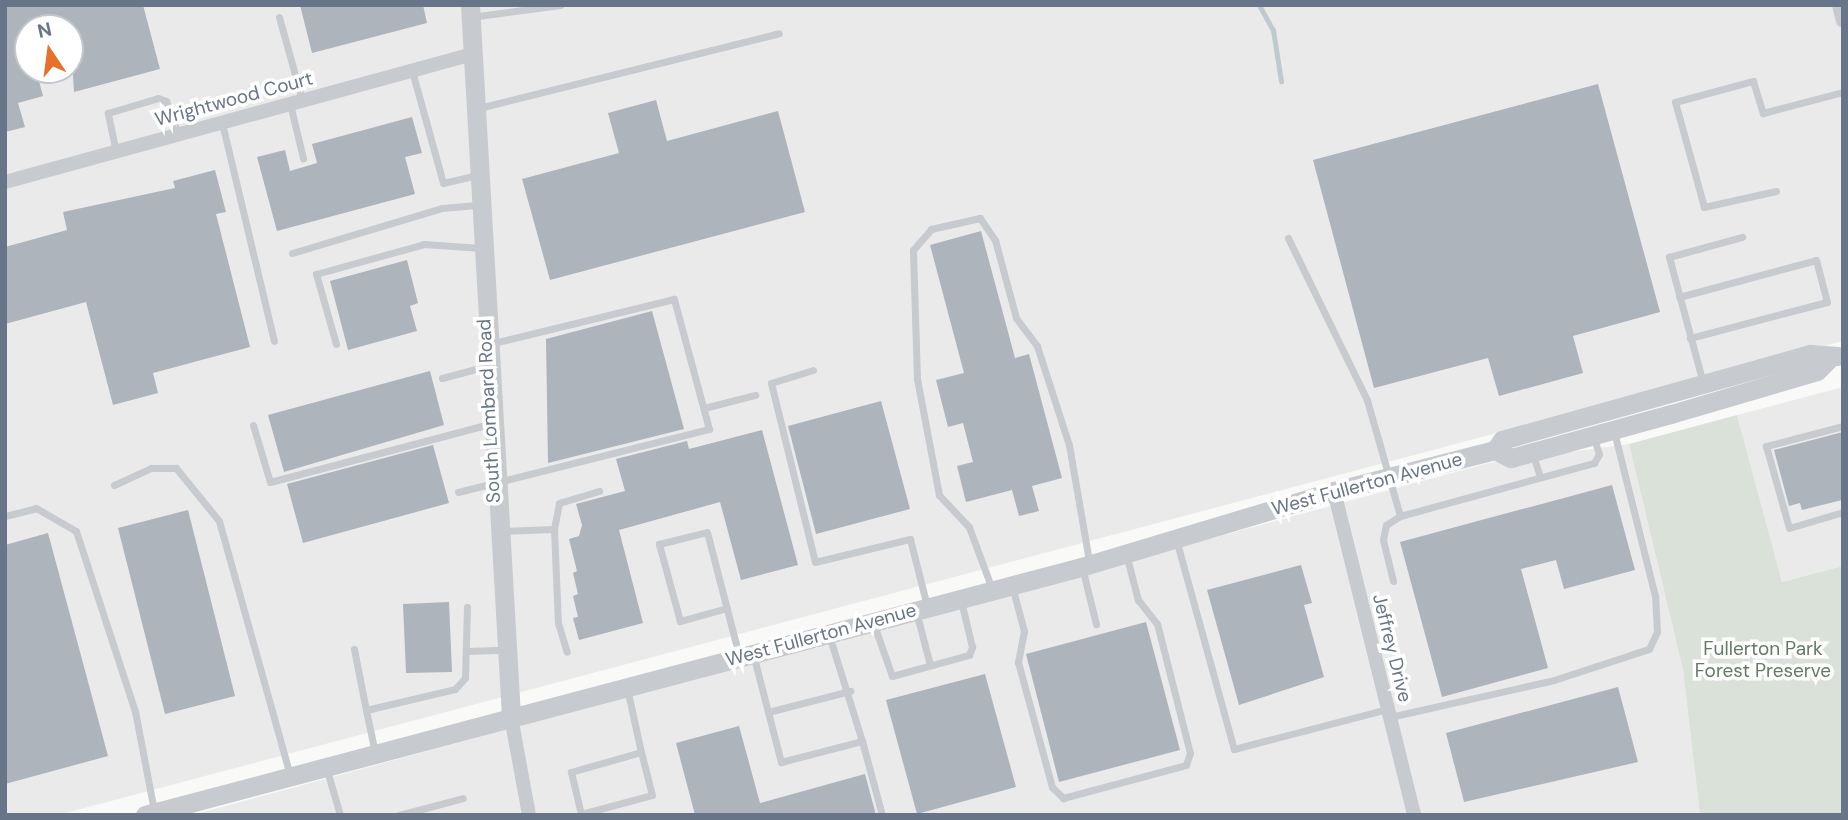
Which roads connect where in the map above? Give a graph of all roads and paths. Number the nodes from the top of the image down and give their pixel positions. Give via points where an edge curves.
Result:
1 (560, 5) edge
2 (1839, 5) edge
3 (470, 11) edge
4 (279, 17) dead end
5 (1843, 20) edge
6 (779, 33) dead end
7 (472, 54) junction
8 (412, 70) junction
9 (1843, 92) edge
10 (296, 102) junction
11 (475, 109) junction
12 (222, 122) junction
13 (178, 135) junction
14 (116, 152) junction
15 (303, 158) dead end
16 (478, 175) junction
17 (5, 182) edge
18 (1776, 191) dead end
19 (479, 205) junction
20 (1742, 237) dead end
21 (1287, 238) dead end
22 (481, 248) junction
23 (292, 253) dead end
24 (1679, 297) junction
25 (1690, 338) junction
26 (274, 341) dead end
27 (336, 344) dead end
28 (485, 345) junction
29 (1836, 356) edge
30 (486, 366) junction
31 (813, 370) dead end
32 (442, 378) dead end
33 (1703, 384) junction
34 (755, 395) dead end
35 (704, 408) junction
36 (490, 424) junction
37 (253, 425) dead end
38 (1843, 426) edge
39 (1614, 430) junction
40 (1593, 435) junction
41 (1495, 450) junction
42 (1532, 452) junction
43 (1387, 477) junction
44 (1539, 478) junction
45 (494, 484) junction
46 (114, 485) dead end
47 (599, 491) dead end
48 (1334, 491) junction
49 (458, 492) dead end
50 (1843, 512) edge
51 (5, 516) edge
52 (1400, 516) junction
53 (554, 528) junction
54 (496, 531) junction
55 (1176, 538) junction
56 (1126, 553) junction
57 (1085, 565) junction
58 (1393, 580) dead end
59 (1002, 587) junction
60 (960, 598) junction
61 (467, 607) dead end
62 (727, 608) junction
63 (921, 609) junction
64 (873, 621) junction
65 (1097, 624) dead end
66 (828, 633) junction
67 (354, 649) dead end
68 (503, 650) junction
69 (468, 651) junction
70 (567, 652) dead end
71 (746, 655) junction
72 (930, 665) junction
73 (627, 686) junction
74 (850, 691) junction
75 (366, 710) junction
76 (768, 712) junction
77 (1389, 713) junction
78 (511, 717) junction
79 (862, 741) junction
80 (641, 752) junction
81 (376, 753) junction
82 (326, 767) junction
83 (290, 776) junction
84 (463, 797) dead end
85 (177, 811) edge
86 (150, 814) edge
87 (340, 815) edge
88 (399, 815) edge
89 (529, 815) edge
90 (882, 815) edge
91 (1414, 815) edge

1 - 3 lane
2 - 5 street
3 - 7 street, South Lombard Road
4 - 10 lane
6 - 11 lane
7 - 8 street, Wrightwood Court
7 - 11 street, South Lombard Road
8 - 10 street, Wrightwood Court
8 - 16 lane via 443,183
9 - 18 lane via 1763,113 1753,81 1675,102 1704,207
10 - 12 street, Wrightwood Court
10 - 15 lane
11 - 16 street, South Lombard Road
12 - 13 street, Wrightwood Court
12 - 26 lane
13 - 14 street, Wrightwood Court
13 - 14 lane via 166,100 158,98 108,113
14 - 17 street, Wrightwood Court
16 - 19 street, South Lombard Road
19 - 22 street, South Lombard Road
19 - 23 lane via 442,208
20 - 24 lane via 1669,257
21 - 43 lane via 1345,346
22 - 27 lane via 424,244 316,274
22 - 28 street, South Lombard Road
24 - 25 lane
24 - 25 lane via 1816,260 1827,302
25 - 33 lane
28 - 30 street, South Lombard Road
28 - 35 lane via 674,299
29 - 33 street, West Fullerton Avenue via 1810,354
29 - 39 street, West Fullerton Avenue via 1817,371
30 - 32 lane
30 - 36 street, South Lombard Road
31 - 63 lane via 771,383 815,562 910,540
33 - 41 street, West Fullerton Avenue via 1502,440
34 - 35 lane
35 - 45 lane via 709,429
36 - 37 lane via 270,482
36 - 45 street, South Lombard Road
38 - 50 lane via 1766,446 1789,528
39 - 40 street, West Fullerton Avenue
39 - 77 lane via 1655,596 1657,632 1649,649 1554,680
40 - 42 street, West Fullerton Avenue
40 - 44 lane via 1599,454 1594,463
41 - 42 street, West Fullerton Avenue via 1511,457
41 - 43 street, West Fullerton Avenue
42 - 44 lane
43 - 48 street, West Fullerton Avenue
43 - 52 lane
44 - 52 lane
45 - 49 lane
45 - 54 street, South Lombard Road
46 - 83 lane via 151,468 176,468 219,521
47 - 53 lane via 559,503
48 - 55 street, West Fullerton Avenue
48 - 77 street, Jeffrey Drive
51 - 86 lane via 36,508 76,531 117,648
52 - 58 lane via 1386,525 1383,540
53 - 54 lane
53 - 70 lane via 558,623
54 - 68 street, South Lombard Road
55 - 56 street, West Fullerton Avenue
55 - 77 lane via 1234,749
56 - 57 street, West Fullerton Avenue
56 - 59 lane via 1139,600 1157,624 1190,753 1186,765 1063,798 1052,786 1018,662 1024,631
57 - 59 street, West Fullerton Avenue
57 - 59 lane via 1069,445 1037,346 1016,318 995,240 980,218 931,229 913,250 917,379 939,495 968,527
57 - 65 lane
59 - 60 street, West Fullerton Avenue
60 - 63 street, West Fullerton Avenue
60 - 72 lane via 972,647 969,655
61 - 69 lane
62 - 62 lane via 706,531 659,544 680,621
62 - 71 lane
63 - 64 street, West Fullerton Avenue
63 - 72 lane
64 - 66 street, West Fullerton Avenue
64 - 72 lane via 885,671 892,676
66 - 71 street, West Fullerton Avenue
66 - 74 lane
67 - 75 lane
68 - 69 lane
68 - 78 street, South Lombard Road
69 - 75 lane via 465,678 455,689
71 - 73 street, West Fullerton Avenue
71 - 76 lane
73 - 78 street, West Fullerton Avenue
73 - 80 lane
74 - 76 lane
74 - 79 lane
75 - 81 lane
76 - 79 lane via 781,762
77 - 91 street, Jeffrey Drive
78 - 81 street, West Fullerton Avenue
78 - 89 street, South Lombard Road
79 - 90 lane
80 - 80 lane via 652,794 581,814 571,772
81 - 82 street, West Fullerton Avenue
82 - 83 street, West Fullerton Avenue
82 - 87 lane
83 - 85 street, West Fullerton Avenue
84 - 88 lane
85 - 86 street, West Fullerton Avenue

